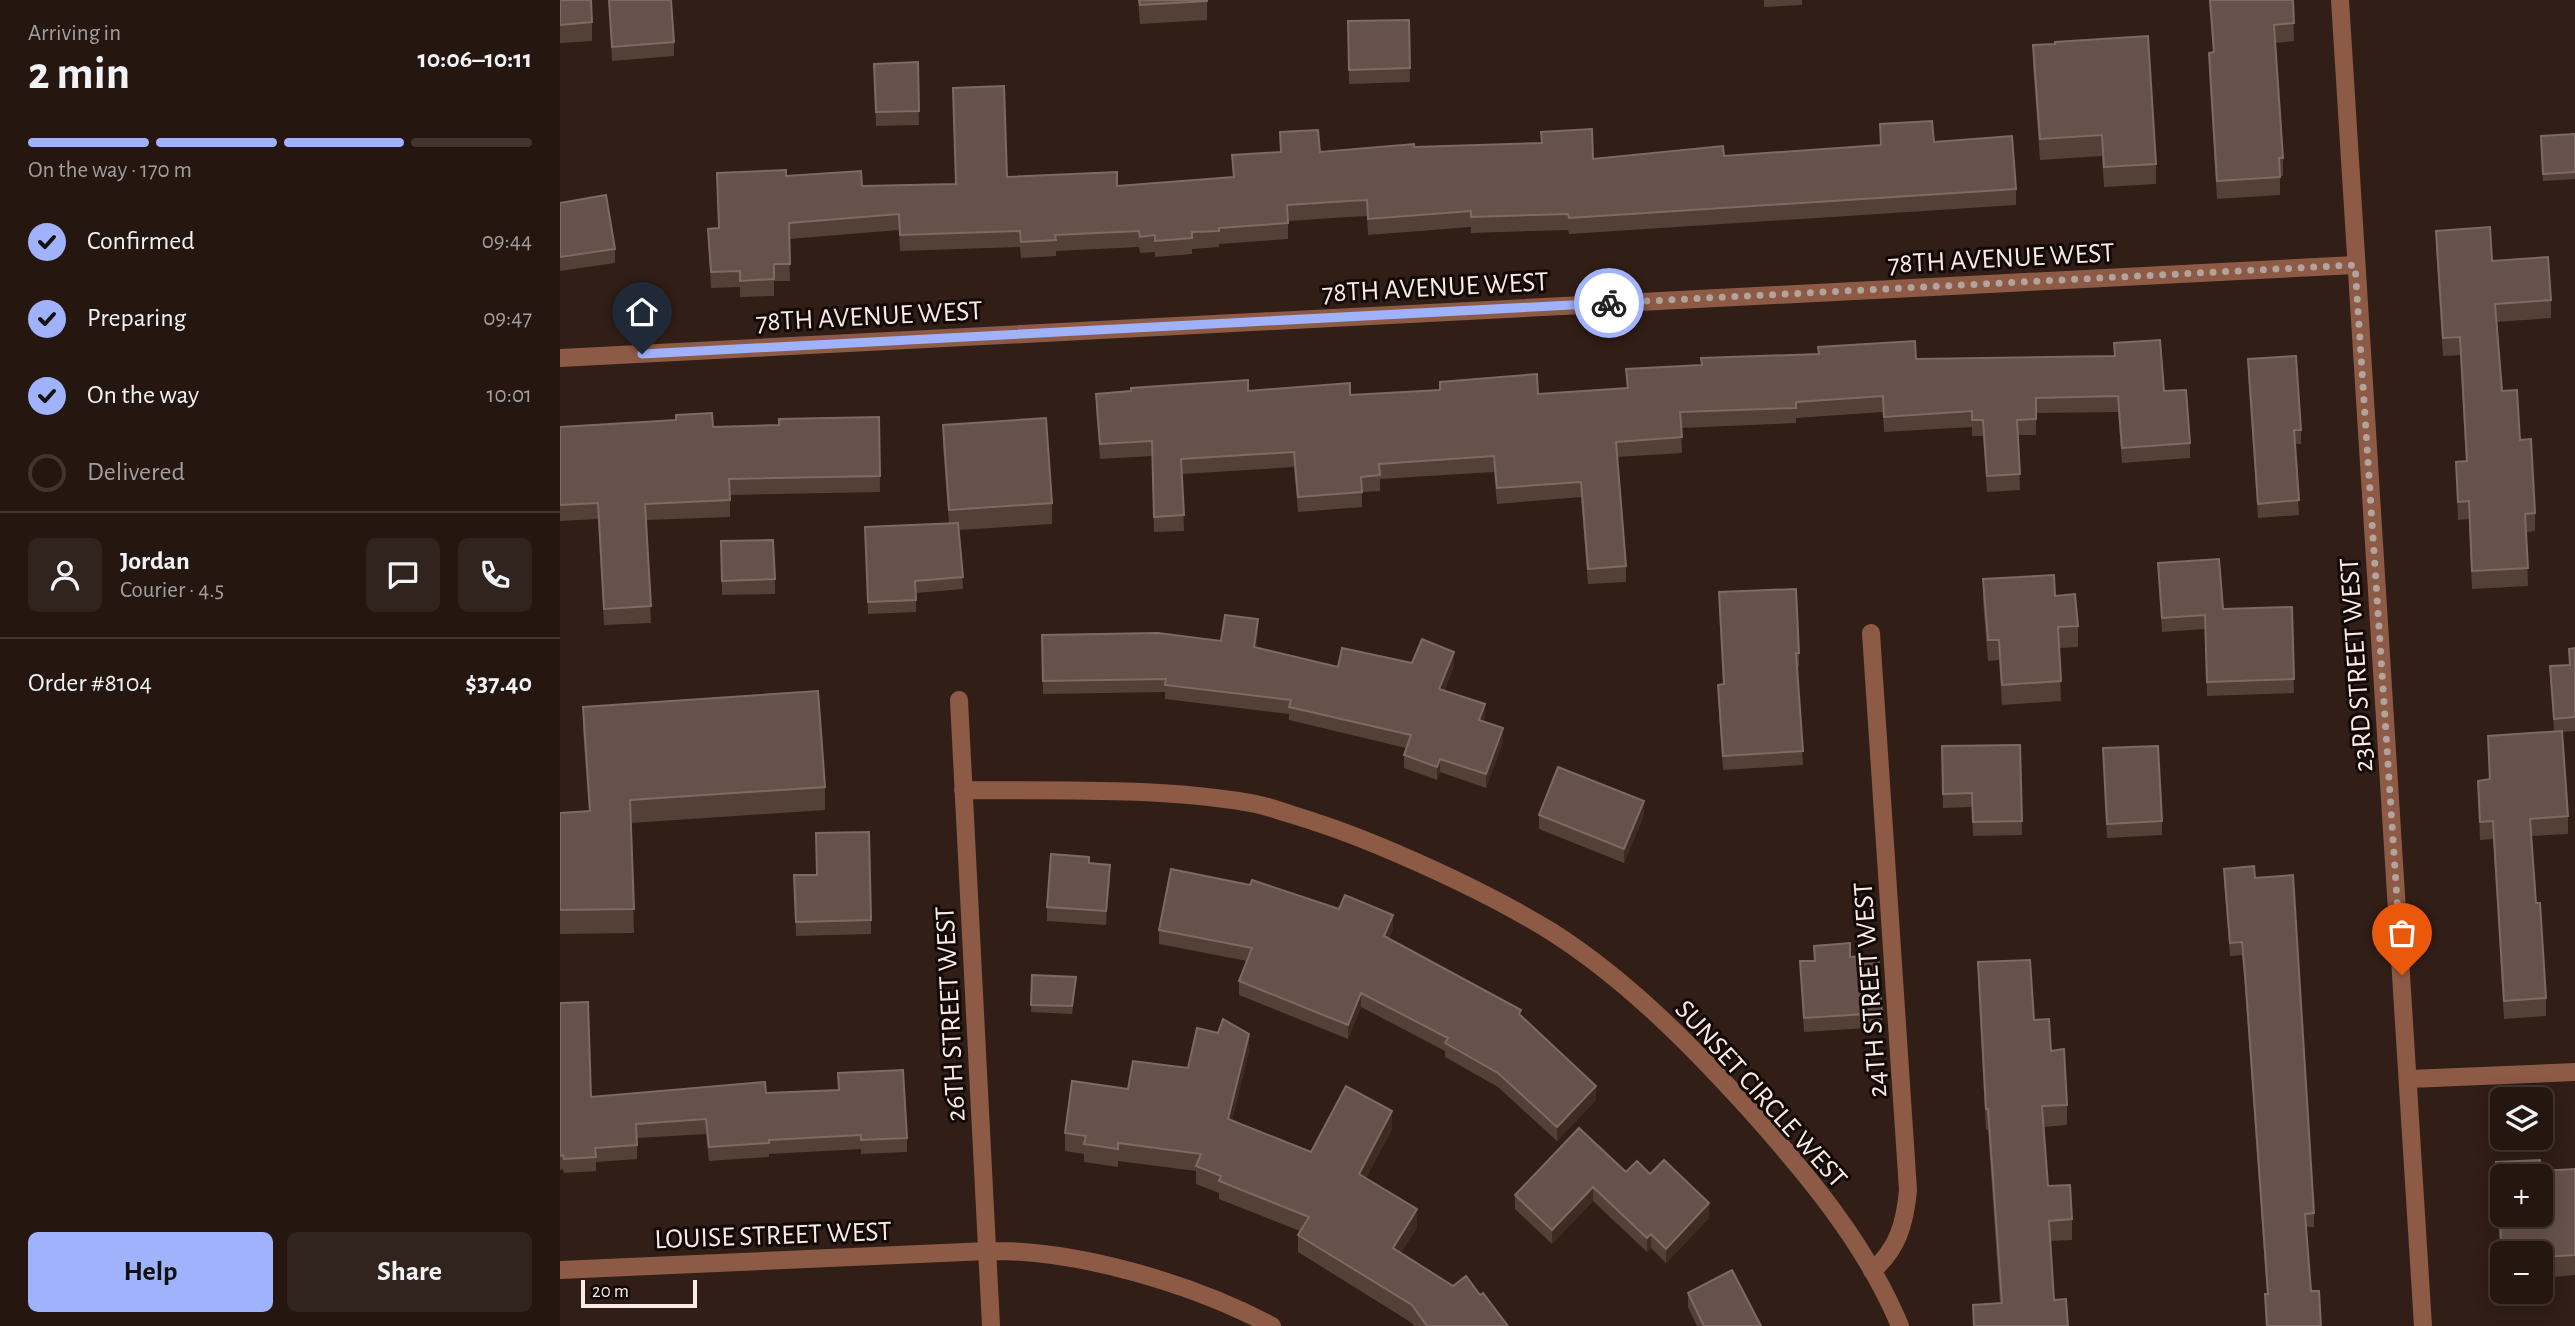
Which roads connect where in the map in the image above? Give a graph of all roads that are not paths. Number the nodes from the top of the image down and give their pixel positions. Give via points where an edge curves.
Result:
1 (2340, 0) edge
2 (2355, 265) junction
3 (560, 358) edge
4 (1871, 633) dead end
5 (959, 700) dead end
6 (963, 790) junction
7 (2575, 1072) edge
8 (2409, 1079) junction
9 (988, 1251) junction
10 (560, 1270) edge
11 (1872, 1271) junction
12 (991, 1326) edge
13 (1272, 1326) edge
14 (1900, 1326) edge
15 (2423, 1326) edge

1 - 2 street, 23RD STREET WEST
2 - 3 street, 78TH AVENUE WEST
2 - 8 street, 23RD STREET WEST
4 - 11 street, 24TH STREET WEST via 1908,1190 1898,1240
5 - 6 street, 26TH STREET WEST
6 - 9 street, 26TH STREET WEST
6 - 11 street, SUNSET CIRCLE WEST via 1151,791 1254,803 1340,830 1493,898 1553,933 1619,981 1686,1042 1786,1151
7 - 8 street
8 - 15 street, 23RD STREET WEST
9 - 10 street, LOUISE STREET WEST
9 - 12 street, 26TH STREET WEST
9 - 13 street, LOUISE STREET WEST via 1052,1255 1144,1276 1227,1304
11 - 14 street

